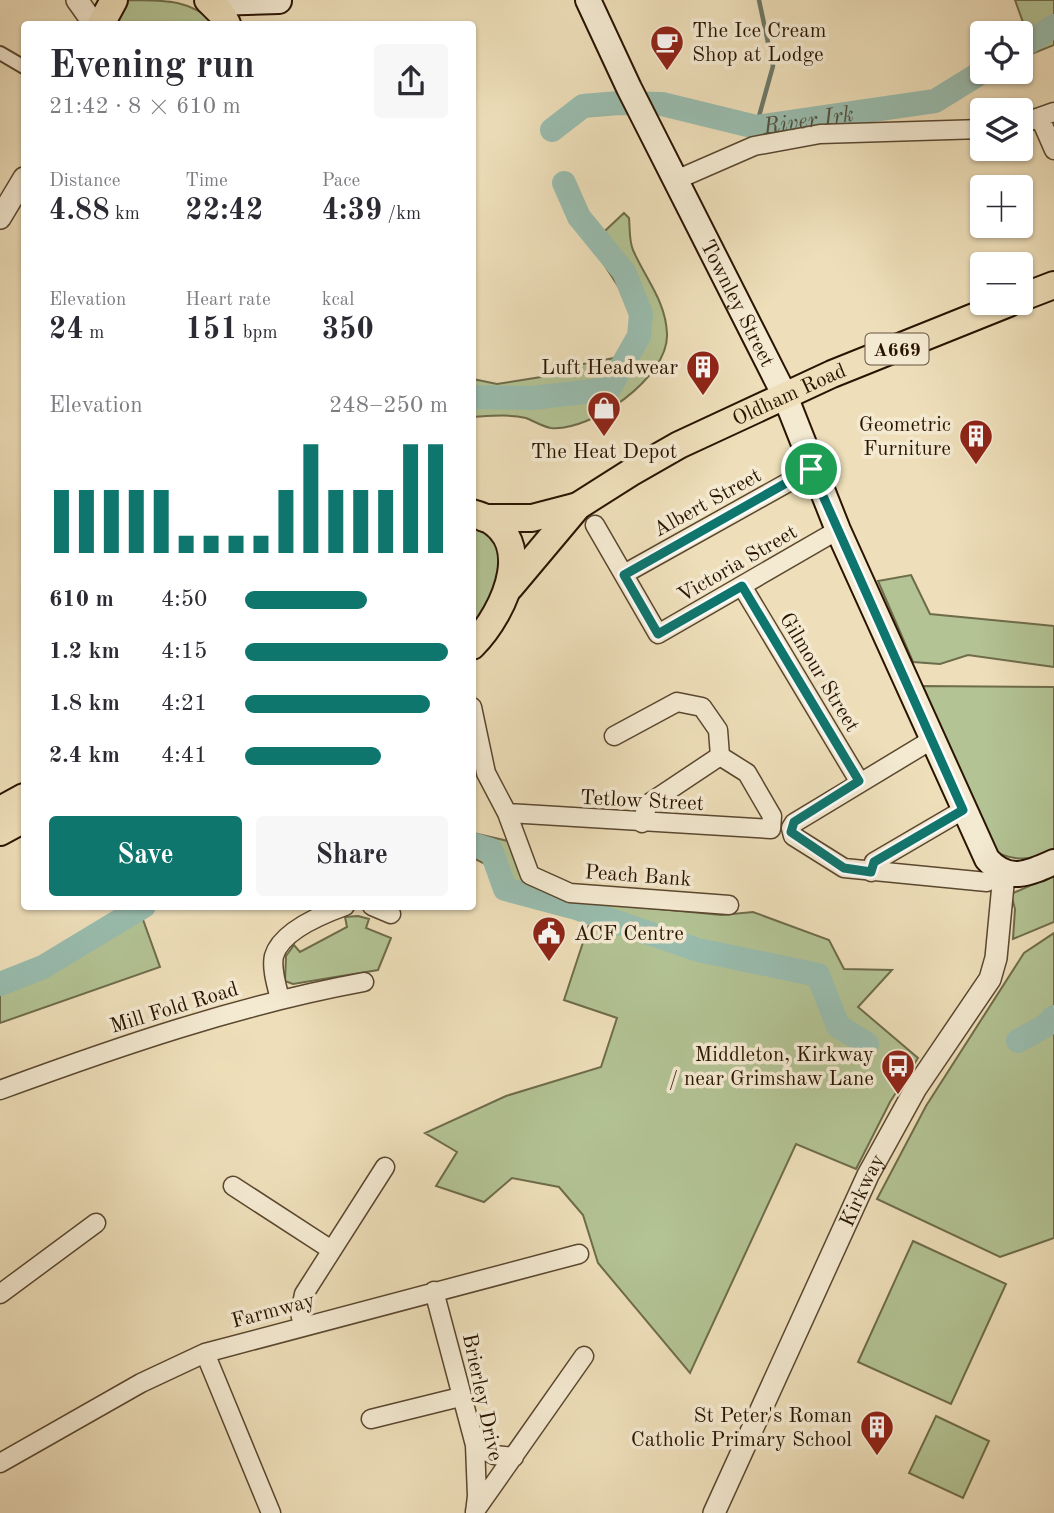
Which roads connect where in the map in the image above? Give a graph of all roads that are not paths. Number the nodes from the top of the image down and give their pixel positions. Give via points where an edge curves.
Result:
1 (77, 0) edge
2 (114, 0) edge
3 (588, 0) edge
4 (281, 1) edge
5 (216, 9) edge
6 (92, 21) edge
7 (103, 21) edge
8 (253, 21) edge
9 (0, 53) edge
10 (21, 65) edge
11 (1047, 115) edge
12 (970, 129) edge
13 (1054, 150) edge
14 (676, 180) junction
15 (21, 183) edge
16 (0, 218) edge
17 (1054, 285) edge
18 (1033, 293) edge
19 (980, 315) edge
20 (785, 396) junction
21 (811, 469) junction
22 (477, 514) edge
23 (587, 515) junction
24 (838, 530) junction
25 (624, 575) junction
26 (742, 586) junction
27 (510, 587) junction
28 (476, 646) edge
29 (476, 726) edge
30 (614, 736) dead end
31 (933, 739) junction
32 (720, 757) junction
33 (859, 781) junction
34 (21, 799) edge
35 (0, 810) edge
36 (963, 810) junction
37 (507, 813) junction
38 (21, 821) edge
39 (642, 823) junction
40 (0, 832) edge
41 (1054, 862) edge
42 (871, 872) junction
43 (1001, 872) junction
44 (729, 905) dead end
45 (337, 910) edge
46 (380, 910) edge
47 (391, 915) dead end
48 (365, 982) dead end
49 (280, 999) junction
50 (0, 1090) edge
51 (385, 1167) dead end
52 (233, 1186) dead end
53 (96, 1223) dead end
54 (331, 1249) junction
55 (579, 1254) dead end
56 (435, 1291) junction
57 (0, 1294) edge
58 (303, 1325) junction
59 (205, 1353) junction
60 (584, 1356) dead end
61 (460, 1397) junction
62 (372, 1419) dead end
63 (475, 1445) junction
64 (514, 1458) junction
65 (0, 1463) edge
66 (475, 1512) edge
67 (271, 1513) edge
68 (714, 1513) edge

1 - 6 street
2 - 7 main road
3 - 14 main road, Townley Street
4 - 5 main road
4 - 8 main road
9 - 10 street
11 - 13 street
12 - 14 street via 820,134 754,146
14 - 20 main road, Townley Street
15 - 16 street
17 - 18 main road
19 - 20 main road, Oldham Road / A669
20 - 21 main road, Townley Street
20 - 23 main road, Oldham Road / A669 via 678,445
21 - 24 main road, Townley Street
21 - 25 street, Albert Street
22 - 23 main road, Oldham Road
22 - 27 main road via 494,524 509,543 514,563
23 - 25 street
23 - 27 main road, Oldham Road
24 - 26 street, Victoria Street
24 - 31 main road, Townley Street
25 - 26 street, Victoria Street via 658,634
26 - 33 street, Gilmour Street
27 - 28 main road, Oldham Road
29 - 37 street, Peach Bank via 486,773
30 - 32 street via 677,702 702,707 718,730
31 - 33 street
31 - 36 main road, Townley Street
32 - 39 street via 648,804
32 - 39 street, Tetlow Street via 747,773 773,825 766,830
33 - 42 street via 791,828 793,836 844,868
34 - 35 main road
36 - 42 street via 874,862
36 - 43 main road, Townley Street via 987,859
37 - 39 street, Tetlow Street
37 - 44 street, Peach Bank via 530,875 570,893
38 - 40 main road
41 - 43 main road via 1021,875
42 - 43 street via 987,882
43 - 68 street, Kirkway via 998,948 990,979 916,1088 868,1175
45 - 49 street via 281,944 274,957
46 - 47 street
48 - 49 street, Mill Fold Road
49 - 50 street, Mill Fold Road via 143,1038
51 - 54 street
52 - 54 street
53 - 57 street
54 - 58 street via 304,1294
55 - 56 street, Farmway
56 - 58 street, Farmway
56 - 61 street, Brierley Drive
58 - 59 street, Farmway
59 - 65 street, Farmway via 141,1383
59 - 67 street
60 - 64 street
61 - 62 street
61 - 63 street, Brierley Drive
63 - 64 street
63 - 66 street, Brierley Drive
64 - 66 street

